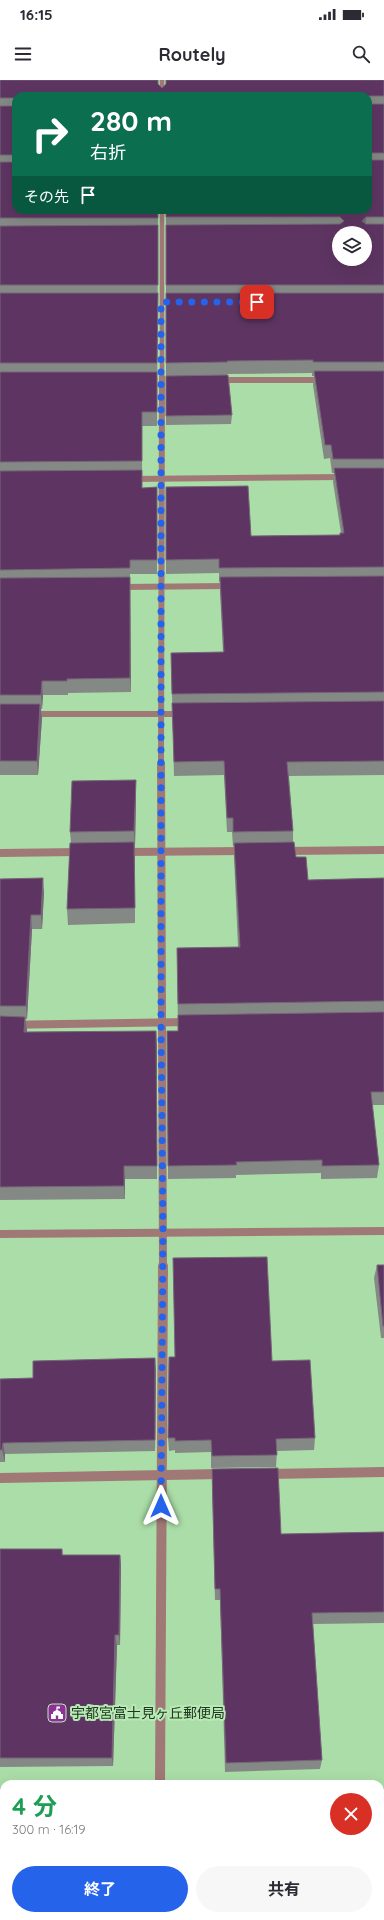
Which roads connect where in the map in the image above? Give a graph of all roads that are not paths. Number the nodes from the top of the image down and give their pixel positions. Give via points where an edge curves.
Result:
1 (162, 80) edge
2 (162, 92) edge
3 (162, 214) edge
4 (209, 380) edge
5 (328, 380) edge
6 (352, 477) edge
7 (123, 479) edge
8 (161, 479) junction
9 (233, 586) edge
10 (115, 587) edge
11 (161, 587) junction
12 (23, 714) edge
13 (161, 714) junction
14 (193, 714) edge
15 (384, 850) edge
16 (249, 851) edge
17 (281, 851) edge
18 (84, 852) edge
19 (115, 852) edge
20 (161, 852) junction
21 (0, 853) edge
22 (200, 1022) edge
23 (161, 1023) junction
24 (0, 1025) edge
25 (384, 1231) edge
26 (163, 1232) junction
27 (0, 1234) edge
28 (384, 1472) edge
29 (232, 1474) edge
30 (256, 1474) edge
31 (161, 1475) junction
32 (0, 1478) edge
33 (160, 1780) edge

1 - 2 street
3 - 8 street
4 - 5 street
6 - 8 street
7 - 8 street
8 - 11 street
9 - 11 street
10 - 11 street
11 - 13 street
12 - 13 street
13 - 14 street
13 - 20 street
15 - 17 street
16 - 20 street
18 - 21 street
19 - 20 street
20 - 23 street
22 - 23 street
23 - 24 street
23 - 26 street
25 - 26 street
26 - 27 street
26 - 31 street
28 - 30 street
29 - 31 street
31 - 32 street
31 - 33 street

